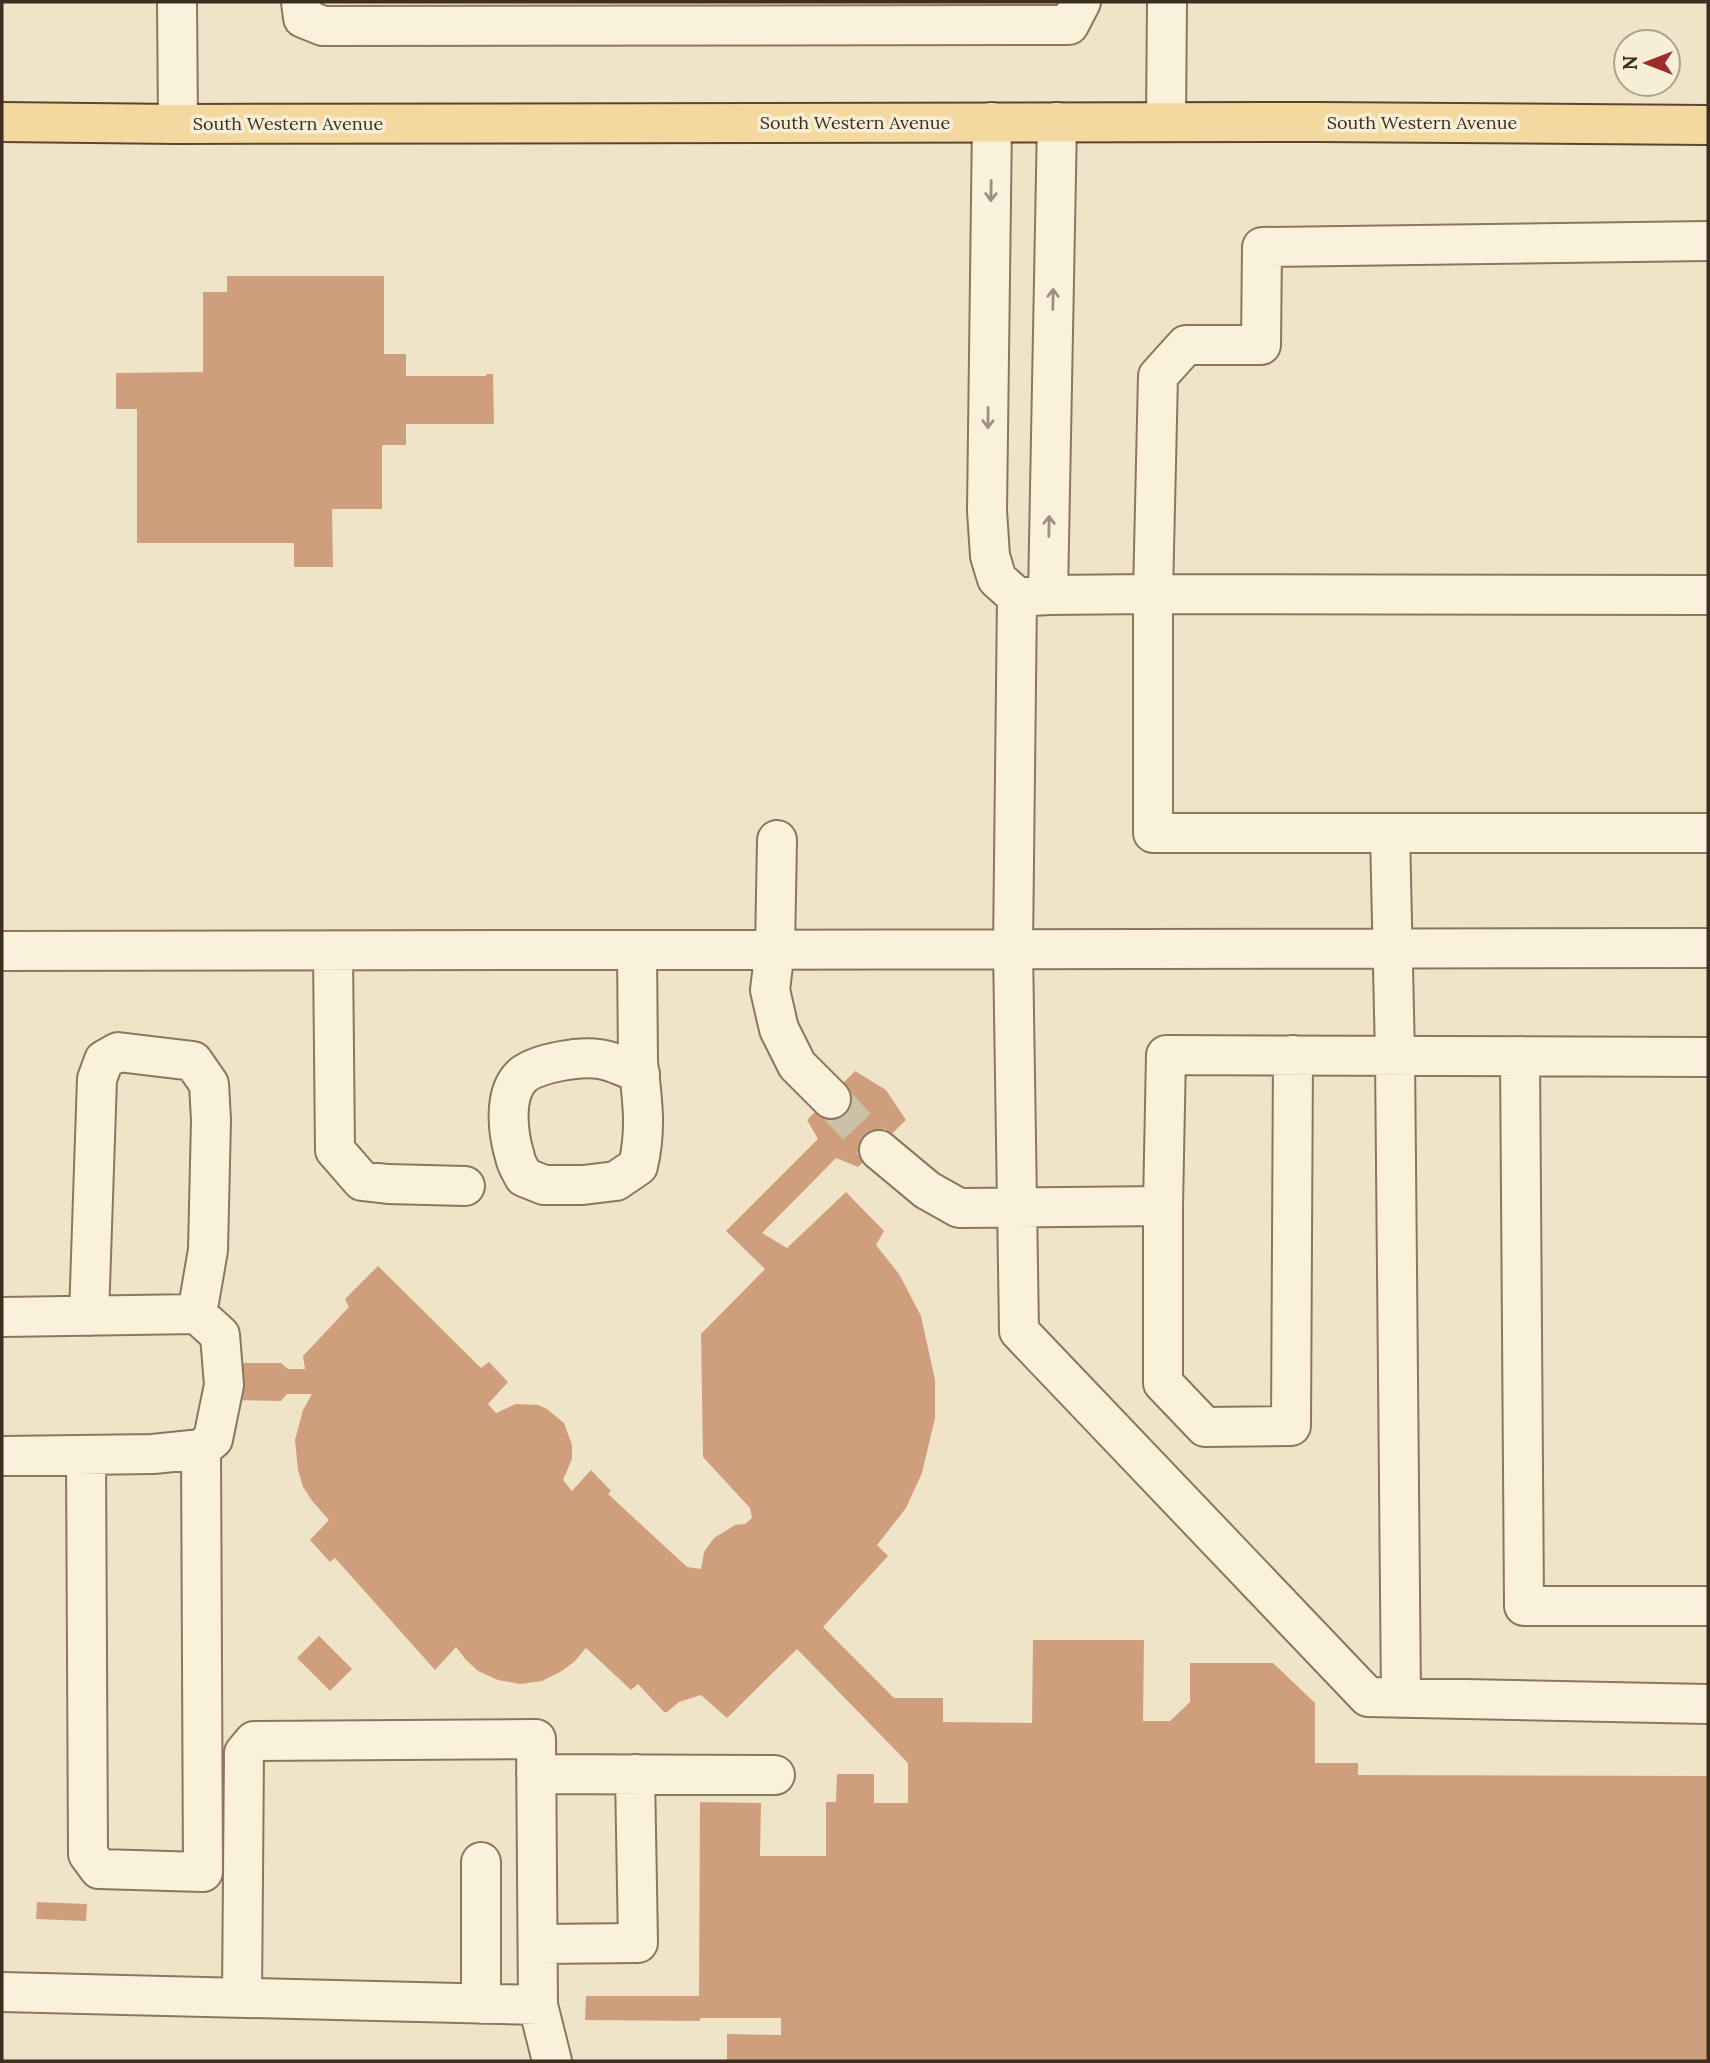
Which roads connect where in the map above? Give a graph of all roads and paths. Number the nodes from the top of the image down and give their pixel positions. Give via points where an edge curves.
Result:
1 (177, 2) edge
2 (1167, 2) edge
3 (302, 10) edge
4 (400, 14) edge
5 (494, 14) edge
6 (598, 14) edge
7 (688, 14) edge
8 (787, 14) edge
9 (883, 14) edge
10 (982, 14) edge
11 (1075, 14) edge
12 (2, 122) edge
13 (992, 122) junction
14 (1057, 122) junction
15 (1166, 122) junction
16 (178, 124) junction
17 (1708, 125) edge
18 (1708, 241) edge
19 (1153, 594) junction
20 (1708, 595) edge
21 (1032, 596) junction
22 (1390, 833) junction
23 (1708, 833) edge
24 (777, 840) dead end
25 (1394, 948) junction
26 (1708, 948) edge
27 (637, 950) junction
28 (775, 950) junction
29 (1013, 950) junction
30 (2, 951) edge
31 (333, 952) junction
32 (1293, 1055) junction
33 (1395, 1056) junction
34 (1520, 1056) junction
35 (1708, 1057) edge
36 (640, 1074) dead end
37 (831, 1099) tunnel mouth
38 (879, 1150) tunnel mouth
39 (465, 1186) dead end
40 (1017, 1206) junction
41 (1163, 1206) junction
42 (197, 1314) junction
43 (89, 1316) junction
44 (2, 1317) edge
45 (201, 1449) junction
46 (86, 1455) junction
47 (2, 1457) edge
48 (1708, 1606) edge
49 (1401, 1698) junction
50 (1708, 1704) edge
51 (536, 1774) junction
52 (635, 1774) junction
53 (775, 1775) dead end
54 (481, 1862) dead end
55 (538, 1944) junction
56 (2, 1992) edge
57 (242, 1998) junction
58 (481, 2004) junction
59 (538, 2006) junction
60 (552, 2061) edge

1 - 16 street
2 - 15 street
3 - 4 street via 323,26
4 - 5 street
5 - 6 street
6 - 7 street
7 - 8 street
8 - 9 street
9 - 10 street
10 - 11 street
12 - 16 main road, South Western Avenue
13 - 14 main road, South Western Avenue
13 - 16 main road, South Western Avenue
13 -> 21 street via 990,556 997,579
14 - 15 main road, South Western Avenue
21 -> 14 street
15 - 17 main road, South Western Avenue
18 - 19 street via 1262,247 1261,345 1186,345 1158,376
19 - 20 street
19 - 21 street
19 - 22 street via 1153,833
21 - 29 street
22 - 23 street
22 - 25 street
24 - 28 street
25 - 26 street
25 - 29 street
25 - 33 street
27 - 28 street
27 - 31 street
27 - 36 street
28 - 29 street
28 - 37 street via 770,990 779,1029 797,1065
29 - 40 street
30 - 31 street
31 - 39 street via 335,1150 362,1181
32 - 33 street
32 - 41 street via 1166,1055
32 - 41 street via 1291,1426 1205,1427 1163,1383
33 - 34 street
33 - 49 street
34 - 35 street
34 - 48 street via 1524,1606
38 - 40 street via 927,1190 959,1208
40 - 41 street
40 - 49 street via 1019,1331 1368,1697
42 - 43 street
42 - 43 street via 208,1250 209,1084 193,1061 118,1052 104,1060 97,1079
42 - 45 street via 220,1335 224,1385 212,1438
43 - 44 street
45 - 46 street
45 - 46 street via 203,1872 99,1869 88,1854
46 - 47 street
49 - 50 street
51 - 52 street
51 - 55 street
51 - 57 street via 536,1739 254,1741 244,1753
52 - 53 street
52 - 55 street via 638,1943
54 - 58 street
55 - 59 street
56 - 57 street
57 - 58 street
58 - 59 street
59 - 60 street

